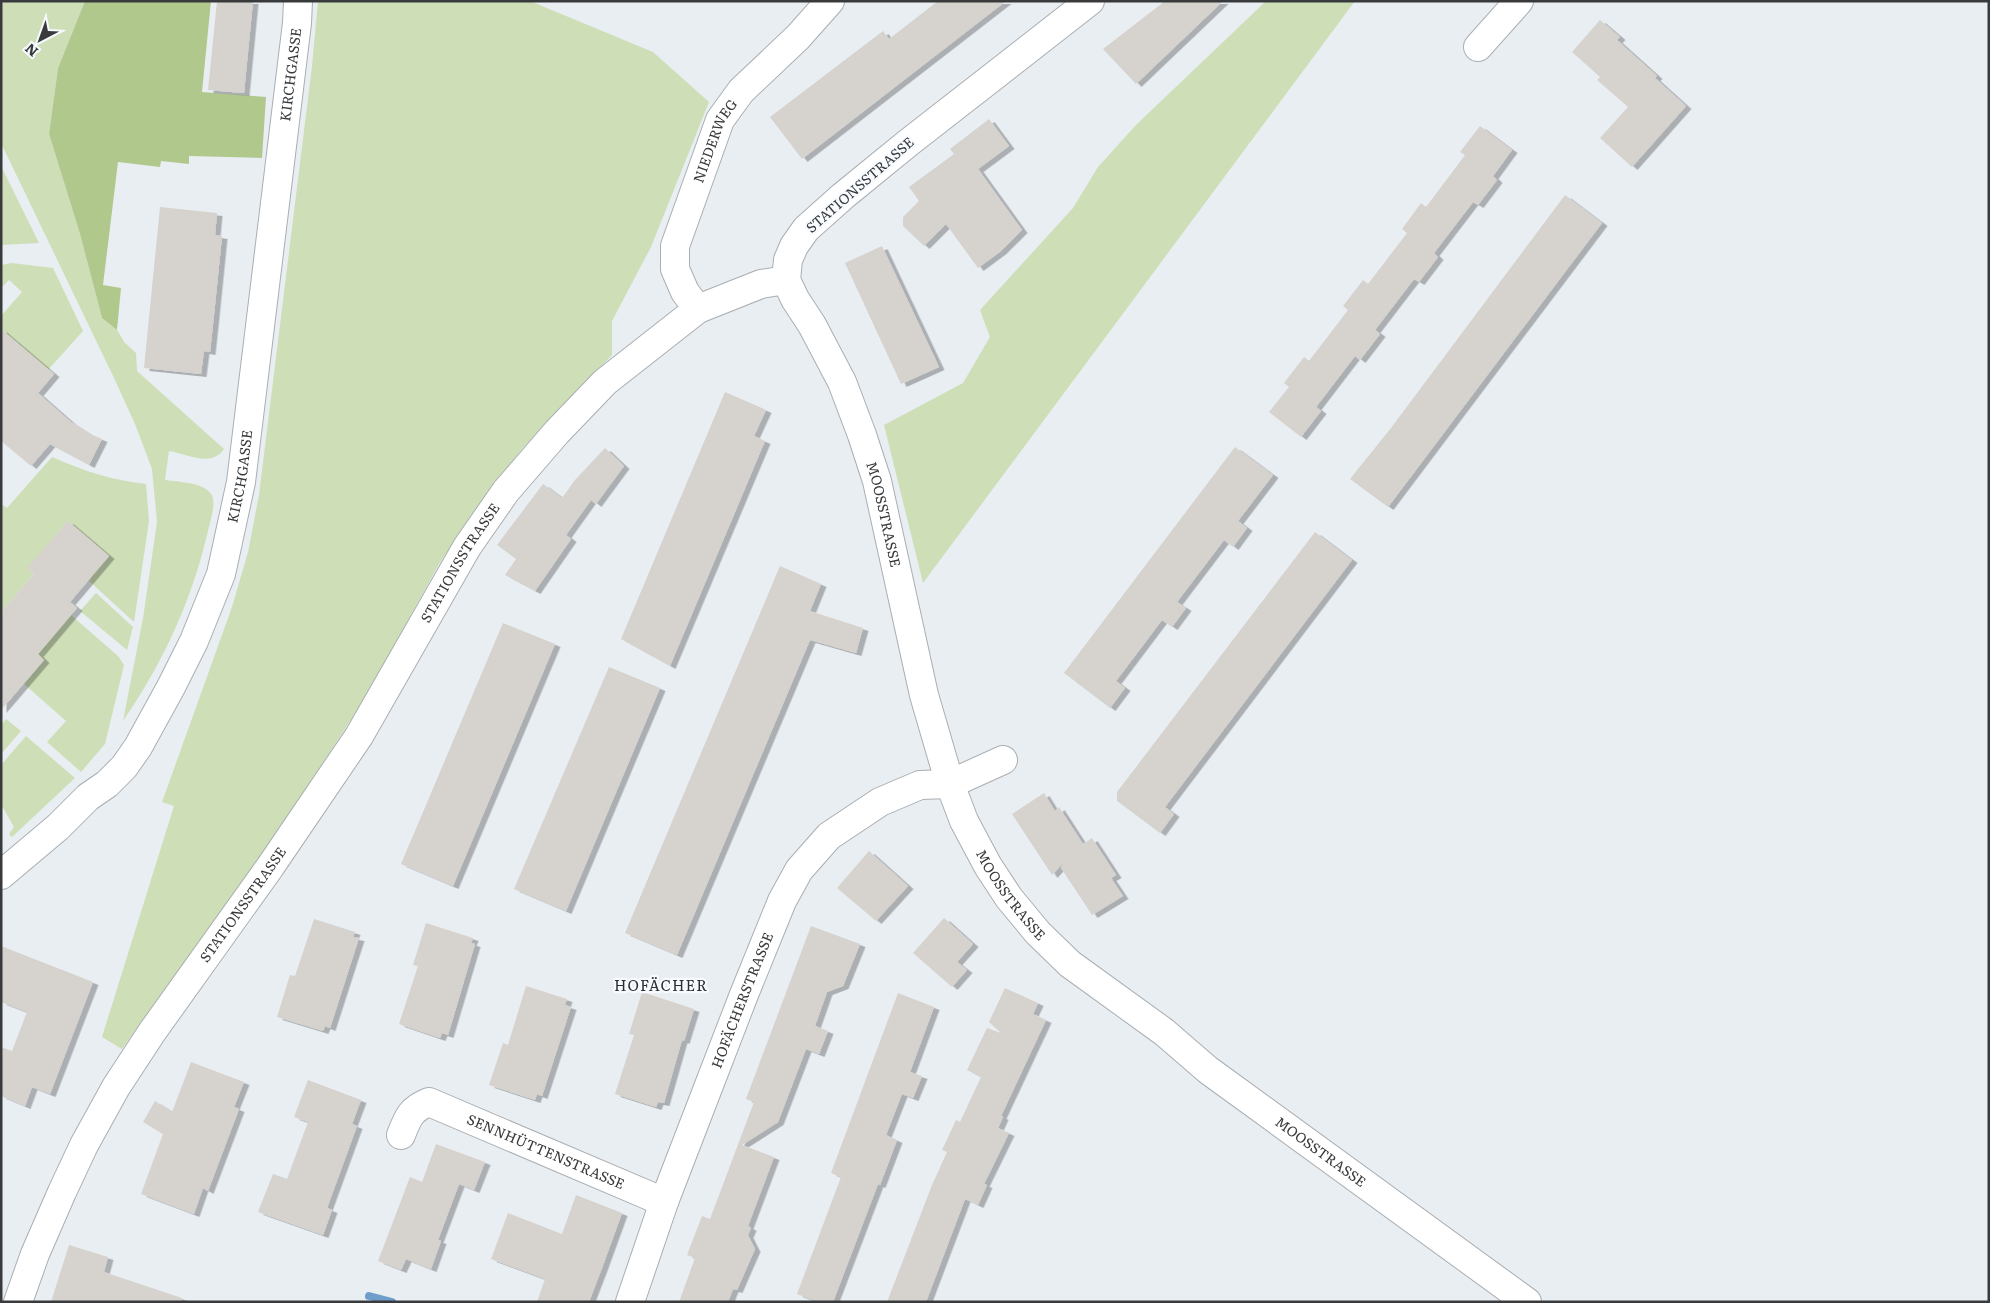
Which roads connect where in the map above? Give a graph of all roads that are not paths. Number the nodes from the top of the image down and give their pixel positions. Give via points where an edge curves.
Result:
1 (298, 1) edge
2 (830, 1) edge
3 (1090, 1) edge
4 (1519, 1) edge
5 (1478, 47) dead end
6 (786, 280) junction
7 (698, 309) junction
8 (1003, 760) dead end
9 (950, 784) junction
10 (1, 875) edge
11 (401, 1135) dead end
12 (664, 1202) junction
13 (18, 1302) edge
14 (630, 1302) edge
15 (1527, 1302) edge

1 - 10 street, KIRCHGASSE via 240,482 221,574 171,687 124,767
2 - 7 street, NIEDERWEG via 742,91 720,120 676,246 675,269 684,292
3 - 6 street, STATIONSSTRASSE via 908,143 806,229 788,260
4 - 5 street
6 - 7 street, STATIONSSTRASSE via 760,284
6 - 9 street, MOOSSTRASSE via 842,382 877,480 924,695
7 - 13 street, STATIONSSTRASSE via 605,382 506,491 467,548 358,736 116,1087 62,1192
8 - 9 street
9 - 12 street, HOFÄCHERSTRASSE via 920,785 880,802 829,836 799,870 782,901
9 - 15 street, MOOSSTRASSE via 964,821 1009,898 1070,964 1164,1032 1208,1070
11 - 12 street, SENNHÜTTENSTRASSE via 407,1119 417,1107 429,1102
12 - 14 street, HOFÄCHERSTRASSE

